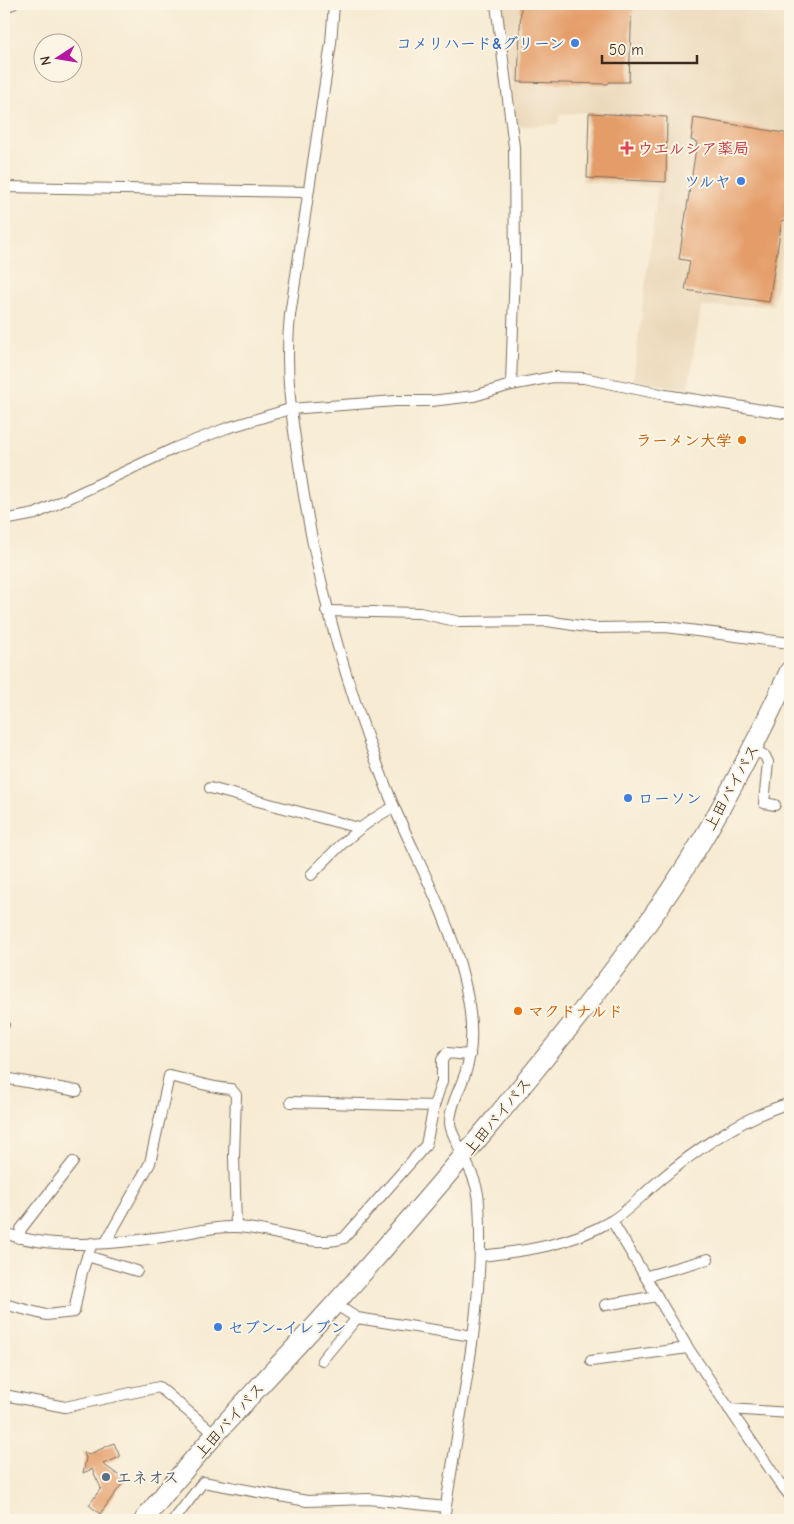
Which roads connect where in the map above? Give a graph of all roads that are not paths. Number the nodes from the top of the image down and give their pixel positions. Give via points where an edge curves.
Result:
1 (13, 4) edge
2 (334, 4) edge
3 (496, 4) edge
4 (4, 7) edge
5 (4, 187) edge
6 (307, 192) junction
7 (511, 385) junction
8 (290, 409) junction
9 (790, 414) edge
10 (4, 520) edge
11 (326, 612) junction
12 (790, 643) edge
13 (790, 670) edge
14 (754, 749) junction
15 (210, 788) dead end
16 (775, 805) dead end
17 (394, 807) junction
18 (359, 828) junction
19 (311, 875) dead end
20 (470, 1055) junction
21 (4, 1078) edge
22 (77, 1091) dead end
23 (291, 1102) dead end
24 (790, 1103) edge
25 (434, 1106) junction
26 (463, 1157) junction
27 (73, 1162) dead end
28 (612, 1221) junction
29 (236, 1226) junction
30 (4, 1233) edge
31 (19, 1238) junction
32 (106, 1242) junction
33 (92, 1243) junction
34 (87, 1256) junction
35 (480, 1256) junction
36 (708, 1259) dead end
37 (137, 1271) dead end
38 (647, 1276) junction
39 (657, 1296) junction
40 (4, 1304) edge
41 (335, 1304) junction
42 (605, 1305) dead end
43 (357, 1318) junction
44 (473, 1336) junction
45 (688, 1348) junction
46 (322, 1360) dead end
47 (591, 1361) dead end
48 (4, 1395) edge
49 (729, 1409) junction
50 (790, 1413) edge
51 (214, 1434) junction
52 (790, 1496) edge
53 (446, 1507) junction
54 (144, 1520) edge
55 (174, 1520) edge
56 (444, 1520) edge

1 - 4 street
2 - 6 street
3 - 7 street via 514,147 515,268
5 - 6 street
6 - 8 street via 286,353
7 - 8 street via 474,396 431,401
7 - 9 street via 553,377 584,378 665,395
8 - 10 street via 175,448 35,514
8 - 11 street via 308,527
11 - 12 street via 420,613 460,622 547,620 593,628 666,627
11 - 17 street via 352,696
13 - 14 highway, 上田バイパス
14 - 16 street via 768,762 764,803
14 - 26 highway, 上田バイパス via 691,858 623,959 586,1009
15 - 18 street
17 - 18 street
17 - 20 street via 423,869 461,968 470,1012
18 - 19 street
20 - 25 street via 447,1053 442,1060 442,1081
20 - 26 street via 450,1120 451,1132
21 - 22 street
23 - 25 street
24 - 28 street via 742,1122 703,1147
25 - 29 street via 426,1145 344,1238 335,1241 298,1238
26 - 35 street via 477,1187
26 - 41 highway, 上田バイパス
27 - 31 street via 21,1228
28 - 35 street via 547,1247
28 - 38 street
29 - 32 street
29 - 32 street via 236,1095 231,1089 213,1088 199,1081 169,1076 150,1163
30 - 31 street
31 - 33 street via 60,1245
32 - 33 street
33 - 34 street
34 - 37 street
34 - 40 street via 74,1312 46,1315
35 - 44 street
36 - 38 street
38 - 39 street
39 - 42 street
39 - 45 street
41 - 43 street
41 - 51 highway, 上田バイパス
43 - 44 street
43 - 46 street
44 - 53 street
45 - 47 street
45 - 49 street
48 - 51 street via 65,1406 159,1387
49 - 50 street
49 - 52 street
51 - 54 highway, 上田バイパス
53 - 55 street via 368,1499 307,1501 204,1482
53 - 56 street

